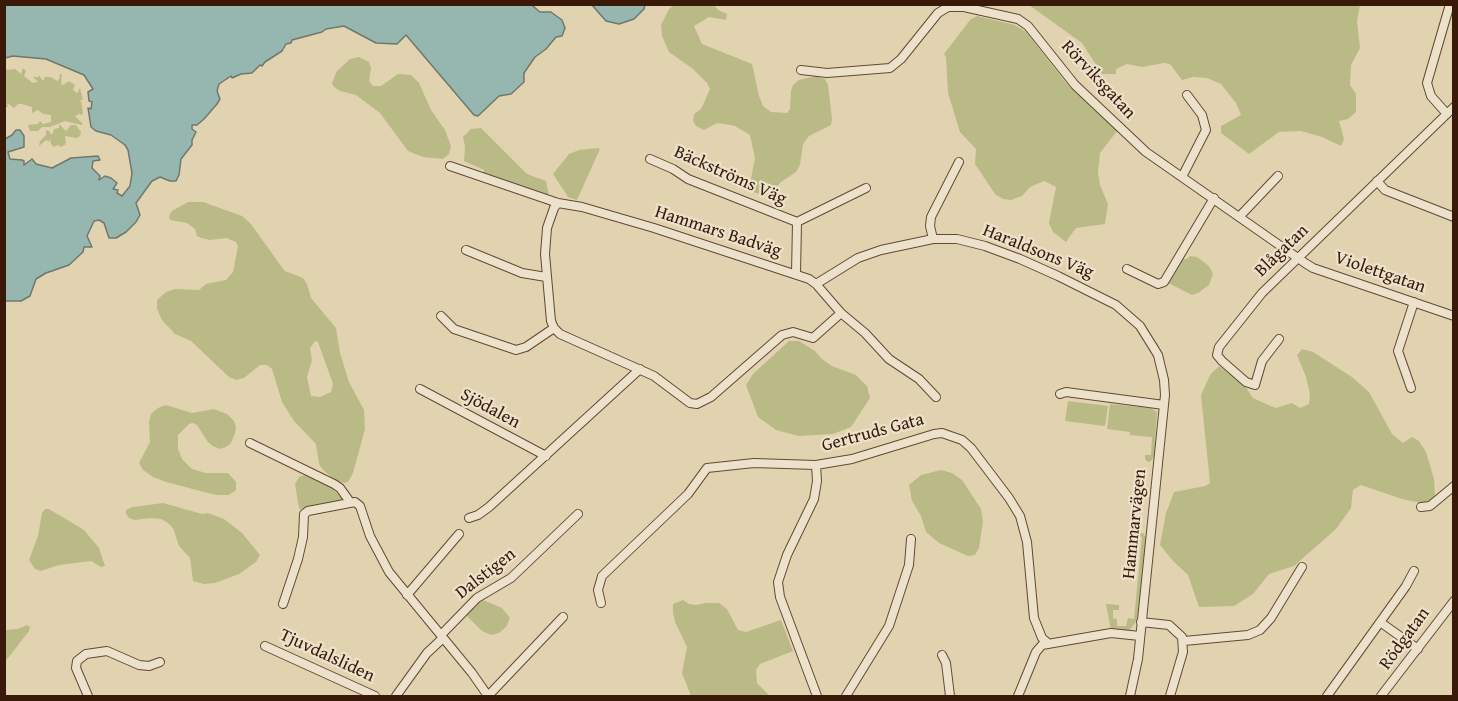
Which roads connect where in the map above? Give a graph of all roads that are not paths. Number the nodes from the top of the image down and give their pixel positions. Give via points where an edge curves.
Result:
1 (1450, 4) edge
2 (801, 70) dead end
3 (1187, 95) dead end
4 (1450, 110) edge
5 (650, 159) dead end
6 (959, 162) dead end
7 (450, 166) dead end
8 (1278, 176) dead end
9 (1182, 177) junction
10 (1377, 181) junction
11 (866, 188) dead end
12 (1214, 198) junction
13 (558, 202) junction
14 (1240, 216) junction
15 (1454, 217) edge
16 (797, 222) junction
17 (933, 239) junction
18 (466, 250) dead end
19 (1298, 259) junction
20 (1127, 269) dead end
21 (796, 274) junction
22 (546, 277) junction
23 (816, 284) junction
24 (1414, 302) junction
25 (841, 313) junction
26 (441, 316) dead end
27 (1454, 316) edge
28 (554, 328) junction
29 (1279, 339) dead end
30 (1158, 356) joint
31 (640, 369) junction
32 (1412, 388) dead end
33 (420, 389) dead end
34 (1060, 394) dead end
35 (936, 397) dead end
36 (1164, 405) junction
37 (250, 443) dead end
38 (546, 456) junction
39 (816, 465) junction
40 (1454, 486) edge
41 (350, 502) junction
42 (1422, 507) dead end
43 (578, 514) dead end
44 (469, 518) dead end
45 (459, 534) dead end
46 (911, 539) dead end
47 (1302, 567) dead end
48 (1414, 571) dead end
49 (407, 595) junction
50 (1454, 601) edge
51 (602, 603) dead end
52 (284, 604) dead end
53 (563, 617) dead end
54 (1141, 622) junction
55 (1380, 622) junction
56 (442, 636) junction
57 (1140, 636) junction
58 (1184, 641) junction
59 (1048, 643) junction
60 (266, 646) dead end
61 (1418, 649) junction
62 (942, 655) dead end
63 (160, 663) dead end
64 (88, 696) edge
65 (375, 696) edge
66 (396, 696) edge
67 (488, 696) edge
68 (817, 696) edge
69 (846, 696) edge
70 (950, 696) edge
71 (1018, 696) edge
72 (1130, 696) edge
73 (1170, 696) edge
74 (1327, 696) edge
75 (1381, 696) edge

1 - 4 street via 1427,83 1431,96
2 - 9 street, Rörviksgatan via 827,73 890,68 938,13 948,7 1012,16 1028,26 1075,85 1127,135
3 - 9 street via 1202,115 1206,130
4 - 10 street, Blågatan
5 - 16 street, Bäckströms Väg via 687,179
6 - 17 street via 931,216
7 - 13 street, Hammars Badväg
8 - 14 street
9 - 12 street, Rörviksgatan
10 - 15 street via 1385,190
10 - 19 street, Blågatan
11 - 16 street, Bäckströms Väg
12 - 14 street, Rörviksgatan
12 - 20 street via 1164,282 1158,284
13 - 21 street, Hammars Badväg
13 - 22 street via 547,228
14 - 19 street, Rörviksgatan
16 - 21 street, Bäckströms Väg
17 - 23 street, Haraldsons Väg via 867,254
17 - 30 street, Haraldsons Väg via 958,239 985,246 1108,300 1140,326
18 - 22 street via 522,273
19 - 24 street, Violettgatan via 1313,268
19 - 29 street, Blågatan via 1250,306 1217,355 1246,382 1255,385 1262,361
21 - 23 street, Hammars Badväg
22 - 28 street
23 - 25 street, Hammars Badväg
24 - 27 street, Violettgatan
24 - 32 street via 1398,351
25 - 31 street via 813,338 793,332 782,335 711,397 697,404 685,401
25 - 35 street, Hammars Badväg
26 - 28 street via 454,329 512,350 526,347
28 - 31 street
30 - 36 street, Hammarvägen via 1164,380
31 - 38 street
33 - 38 street, Sjödalen
34 - 36 street
36 - 54 street, Hammarvägen
37 - 41 street via 334,484
38 - 44 street via 489,507
39 - 51 street, Gertruds Gata via 754,463 707,468 688,494 602,576 598,590
39 - 59 street, Gertruds Gata via 852,459 934,434 963,441 1020,516 1028,542 1034,618
39 - 68 street via 814,499 778,582 782,603
40 - 42 street via 1430,506
41 - 49 street via 360,506 379,555
41 - 52 street via 304,514 298,560
43 - 56 street, Dalstigen via 511,578 477,598
45 - 49 street
46 - 69 street via 909,565 889,626
47 - 58 street via 1260,630 1248,635
48 - 55 street
49 - 56 street
50 - 61 street, Rödgatan
53 - 67 street
54 - 57 street, Hammarvägen
54 - 58 street via 1169,625
55 - 61 street
55 - 74 street
56 - 66 street, Dalstigen
56 - 67 street
57 - 59 street via 1111,633
57 - 72 street, Hammarvägen
58 - 73 street
59 - 71 street via 1036,652
60 - 65 street, Tjuvdalsliden
61 - 75 street, Rödgatan
62 - 70 street
63 - 64 street via 139,665 107,651 87,654 77,661 76,668

